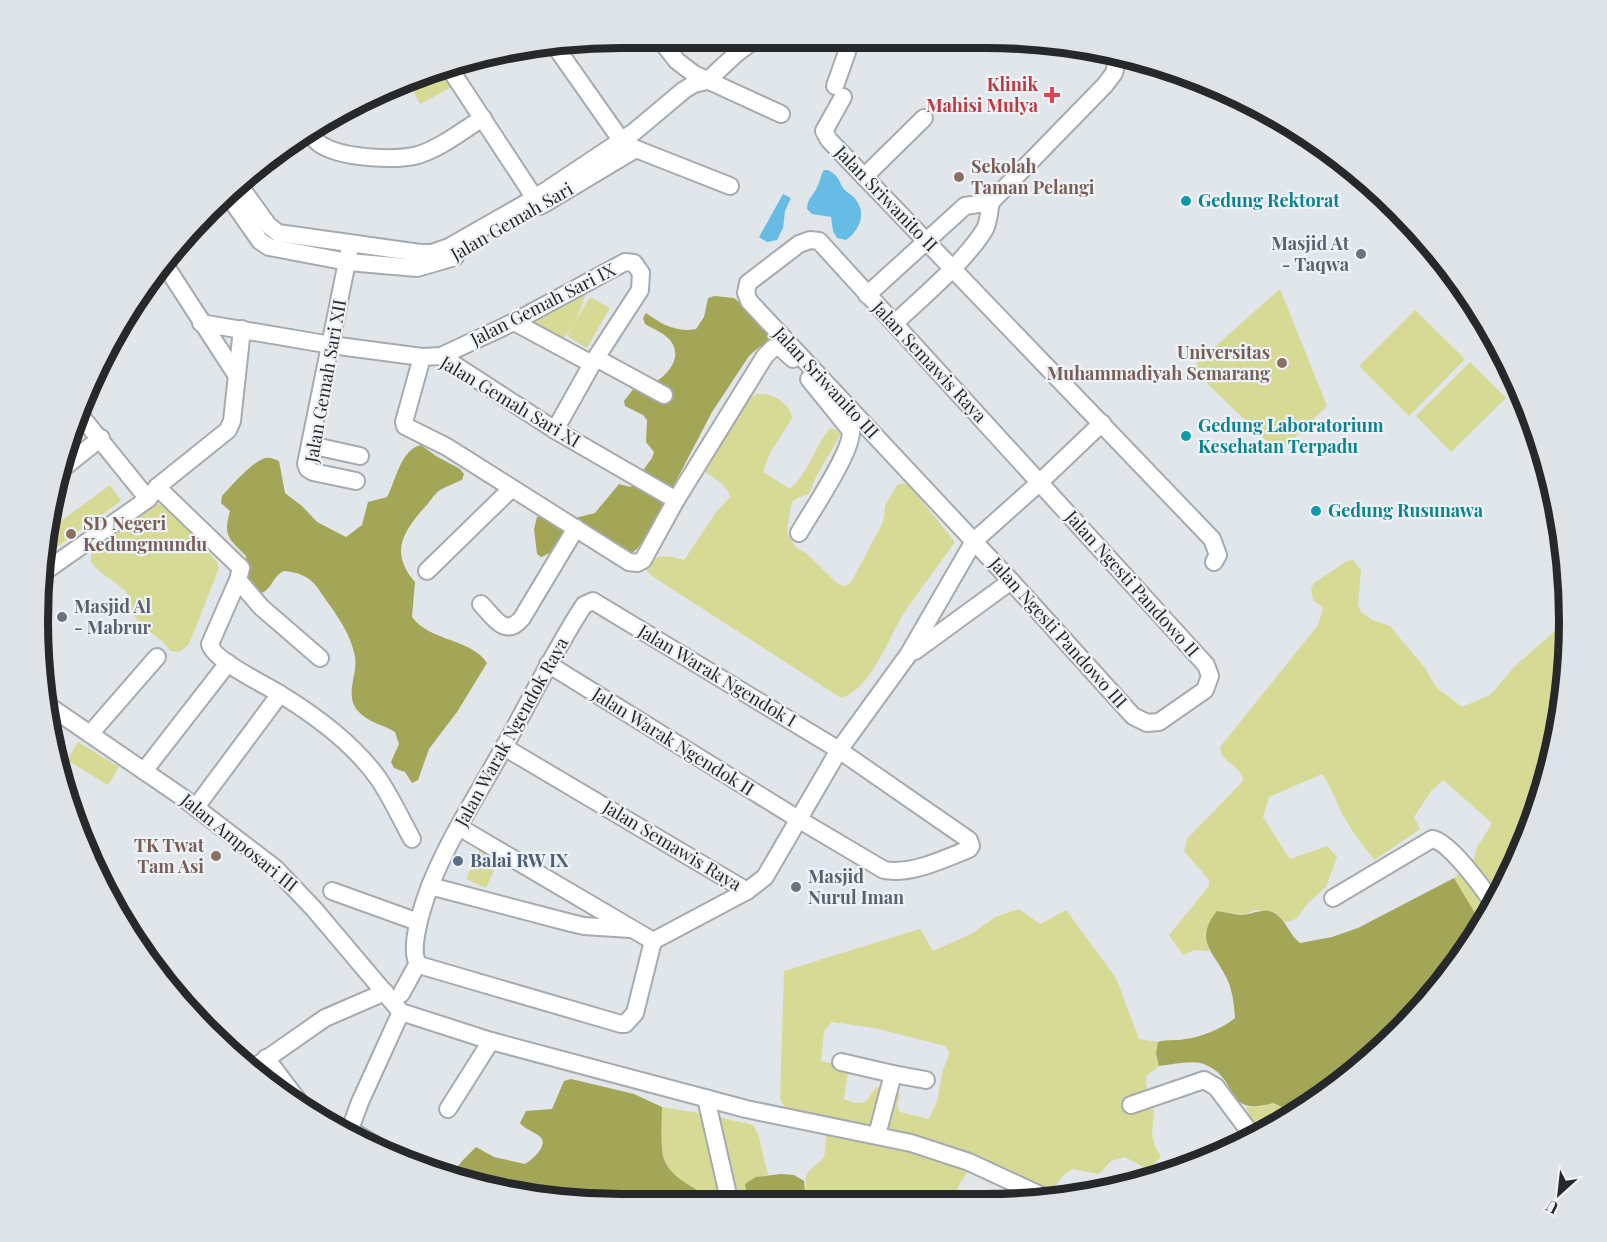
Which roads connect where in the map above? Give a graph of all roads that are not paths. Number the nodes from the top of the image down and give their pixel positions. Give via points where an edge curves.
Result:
1 (667, 48) edge
2 (744, 48) edge
3 (847, 48) edge
4 (559, 52) edge
5 (1116, 64) edge
6 (453, 74) edge
7 (707, 81) junction
8 (781, 114) dead end
9 (483, 118) junction
10 (924, 118) dead end
11 (314, 138) edge
12 (621, 140) junction
13 (636, 149) junction
14 (864, 177) junction
15 (730, 186) dead end
16 (243, 190) edge
17 (232, 201) edge
18 (538, 202) junction
19 (991, 202) junction
20 (927, 240) junction
21 (819, 241) joint
22 (350, 243) junction
23 (464, 246) junction
24 (348, 262) junction
25 (953, 267) junction
26 (168, 270) edge
27 (867, 295) junction
28 (514, 322) junction
29 (201, 323) junction
30 (895, 323) junction
31 (242, 329) junction
32 (331, 345) junction
33 (441, 356) junction
34 (422, 357) junction
35 (594, 361) junction
36 (237, 376) junction
37 (664, 395) dead end
38 (85, 420) edge
39 (1102, 423) junction
40 (555, 430) junction
41 (101, 438) junction
42 (310, 445) junction
43 (360, 456) dead end
44 (71, 462) edge
45 (356, 481) dead end
46 (1039, 483) junction
47 (511, 489) junction
48 (152, 493) junction
49 (676, 500) junction
50 (571, 524) junction
51 (799, 533) dead end
52 (974, 541) junction
53 (1214, 562) dead end
54 (51, 567) edge
55 (427, 571) dead end
56 (238, 580) junction
57 (1011, 581) junction
58 (596, 602) joint
59 (481, 604) dead end
60 (908, 655) junction
61 (157, 657) dead end
62 (320, 658) dead end
63 (228, 663) junction
64 (548, 664) junction
65 (1205, 690) joint
66 (280, 694) junction
67 (55, 709) edge
68 (90, 734) junction
69 (504, 747) junction
70 (839, 750) junction
71 (144, 771) junction
72 (196, 807) junction
73 (798, 819) junction
74 (459, 827) junction
75 (412, 838) dead end
76 (933, 863) joint
77 (430, 886) junction
78 (333, 891) dead end
79 (747, 891) junction
80 (1488, 896) edge
81 (1333, 898) dead end
82 (418, 922) junction
83 (632, 929) junction
84 (653, 940) junction
85 (423, 966) junction
86 (393, 993) junction
87 (401, 1012) junction
88 (491, 1041) junction
89 (266, 1058) junction
90 (841, 1062) dead end
91 (258, 1064) edge
92 (893, 1074) junction
93 (926, 1080) dead end
94 (288, 1087) edge
95 (706, 1098) junction
96 (1131, 1105) dead end
97 (448, 1109) dead end
98 (351, 1126) edge
99 (1248, 1130) edge
100 (877, 1135) junction
101 (1034, 1192) edge
102 (728, 1194) edge

1 - 7 street via 677,61
2 - 7 street, Jalan Gemah Sari
3 - 14 street, Jalan Sriwanito II via 839,92 824,132
4 - 12 street
5 - 19 street via 1105,85
6 - 9 street
7 - 8 street
7 - 12 street, Jalan Gemah Sari via 684,90
9 - 11 street via 416,156 363,156 331,150
9 - 18 street
10 - 14 street
12 - 13 street
12 - 18 street, Jalan Gemah Sari
13 - 15 street
13 - 18 street, Jalan Gemah Sari
14 - 20 street, Jalan Sriwanito II
16 - 22 street, Jalan Gemah Sari via 267,225 278,233
17 - 24 street, Jalan Gemah Sari via 265,245
18 - 23 street, Jalan Gemah Sari
19 - 20 street via 965,206
19 - 25 street via 986,227
20 - 25 street, Jalan Sriwanito II
20 - 27 street
21 - 27 street, Jalan Semawis Raya
21 - 52 street, Jalan Sriwanito III via 799,244 748,283 749,301
22 - 23 street, Jalan Gemah Sari via 420,253
22 - 24 street, Jalan Gemah Sari XII
23 - 24 street, Jalan Gemah Sari via 456,257 417,268
24 - 32 street, Jalan Gemah Sari XII
25 - 30 street
25 - 39 street, Jalan Sriwanito II
26 - 29 street
27 - 30 street, Jalan Semawis Raya
28 - 33 street, Jalan Gemah Sari IX
28 - 35 street
28 - 35 street, Jalan Gemah Sari IX via 625,262 635,264 641,273 640,290
29 - 31 street, Jalan Gemah Sari XI
29 - 36 street
30 - 46 street, Jalan Semawis Raya
31 - 32 street, Jalan Gemah Sari XI
31 - 36 street
32 - 34 street, Jalan Gemah Sari XI
32 - 42 street, Jalan Gemah Sari XII
33 - 34 street, Jalan Gemah Sari XI
33 - 40 street, Jalan Gemah Sari XI
34 - 47 street via 404,424
35 - 37 street
35 - 40 street
36 - 48 street via 228,430
38 - 41 street
39 - 46 street, Jalan Semawis Raya
39 - 53 street, Jalan Sriwanito II via 1212,539 1218,555
40 - 49 street, Jalan Gemah Sari XI
41 - 44 street
41 - 48 street
42 - 43 street
42 - 45 street, Jalan Gemah Sari XII via 306,464 310,471
46 - 52 street, Jalan Semawis Raya
46 - 65 street, Jalan Ngesti Pandowo II via 1206,666 1210,676
47 - 50 street
47 - 55 street
48 - 54 street
48 - 56 street via 238,563
49 - 50 street via 643,560 637,563 629,562
49 - 51 street via 765,356 773,348 781,348 851,431 845,453
50 - 59 street via 516,625 509,627 497,622
52 - 57 street, Jalan Ngesti Pandowo III
52 - 60 street, Jalan Semawis Raya
56 - 62 street via 261,607
56 - 63 street via 210,644
57 - 60 street, Jalan Semawis Raya
57 - 65 street, Jalan Ngesti Pandowo III via 1140,721 1159,722
58 - 64 street, Jalan Warak Ngendok Raya via 584,605
58 - 70 street, Jalan Warak Ngendok I
60 - 70 street, Jalan Semawis Raya
61 - 68 street
63 - 66 street
63 - 71 street
64 - 69 street, Jalan Warak Ngendok Raya
64 - 73 street, Jalan Warak Ngendok II
66 - 72 street
66 - 75 street via 313,716 368,766
67 - 68 street, Jalan Amposari III
68 - 71 street, Jalan Amposari III
69 - 74 street, Jalan Warak Ngendok Raya
69 - 79 street, Jalan Semawis Raya
70 - 73 street, Jalan Semawis Raya
70 - 76 street, Jalan Warak Ngendok I via 971,842 969,849
71 - 72 street, Jalan Amposari III
72 - 86 street, Jalan Amposari III via 290,882
73 - 76 street, Jalan Warak Ngendok II via 884,870
73 - 79 street, Jalan Semawis Raya via 765,877
74 - 77 street, Jalan Warak Ngendok Raya
74 - 83 street
77 - 82 street, Jalan Warak Ngendok Raya
77 - 83 street via 584,926
78 - 82 street
79 - 84 street
80 - 81 street via 1446,846 1432,839
82 - 85 street, Jalan Warak Ngendok Raya via 415,956
83 - 84 street
84 - 85 street via 635,1013 621,1024
85 - 86 street
86 - 87 street, Jalan Amposari III
86 - 89 street via 326,1018
87 - 88 street
87 - 98 street
88 - 95 street
88 - 97 street
89 - 91 street
89 - 94 street
90 - 92 street
92 - 93 street
92 - 100 street
95 - 100 street
95 - 102 street
96 - 99 street via 1204,1080 1216,1087
100 - 101 street via 969,1162

